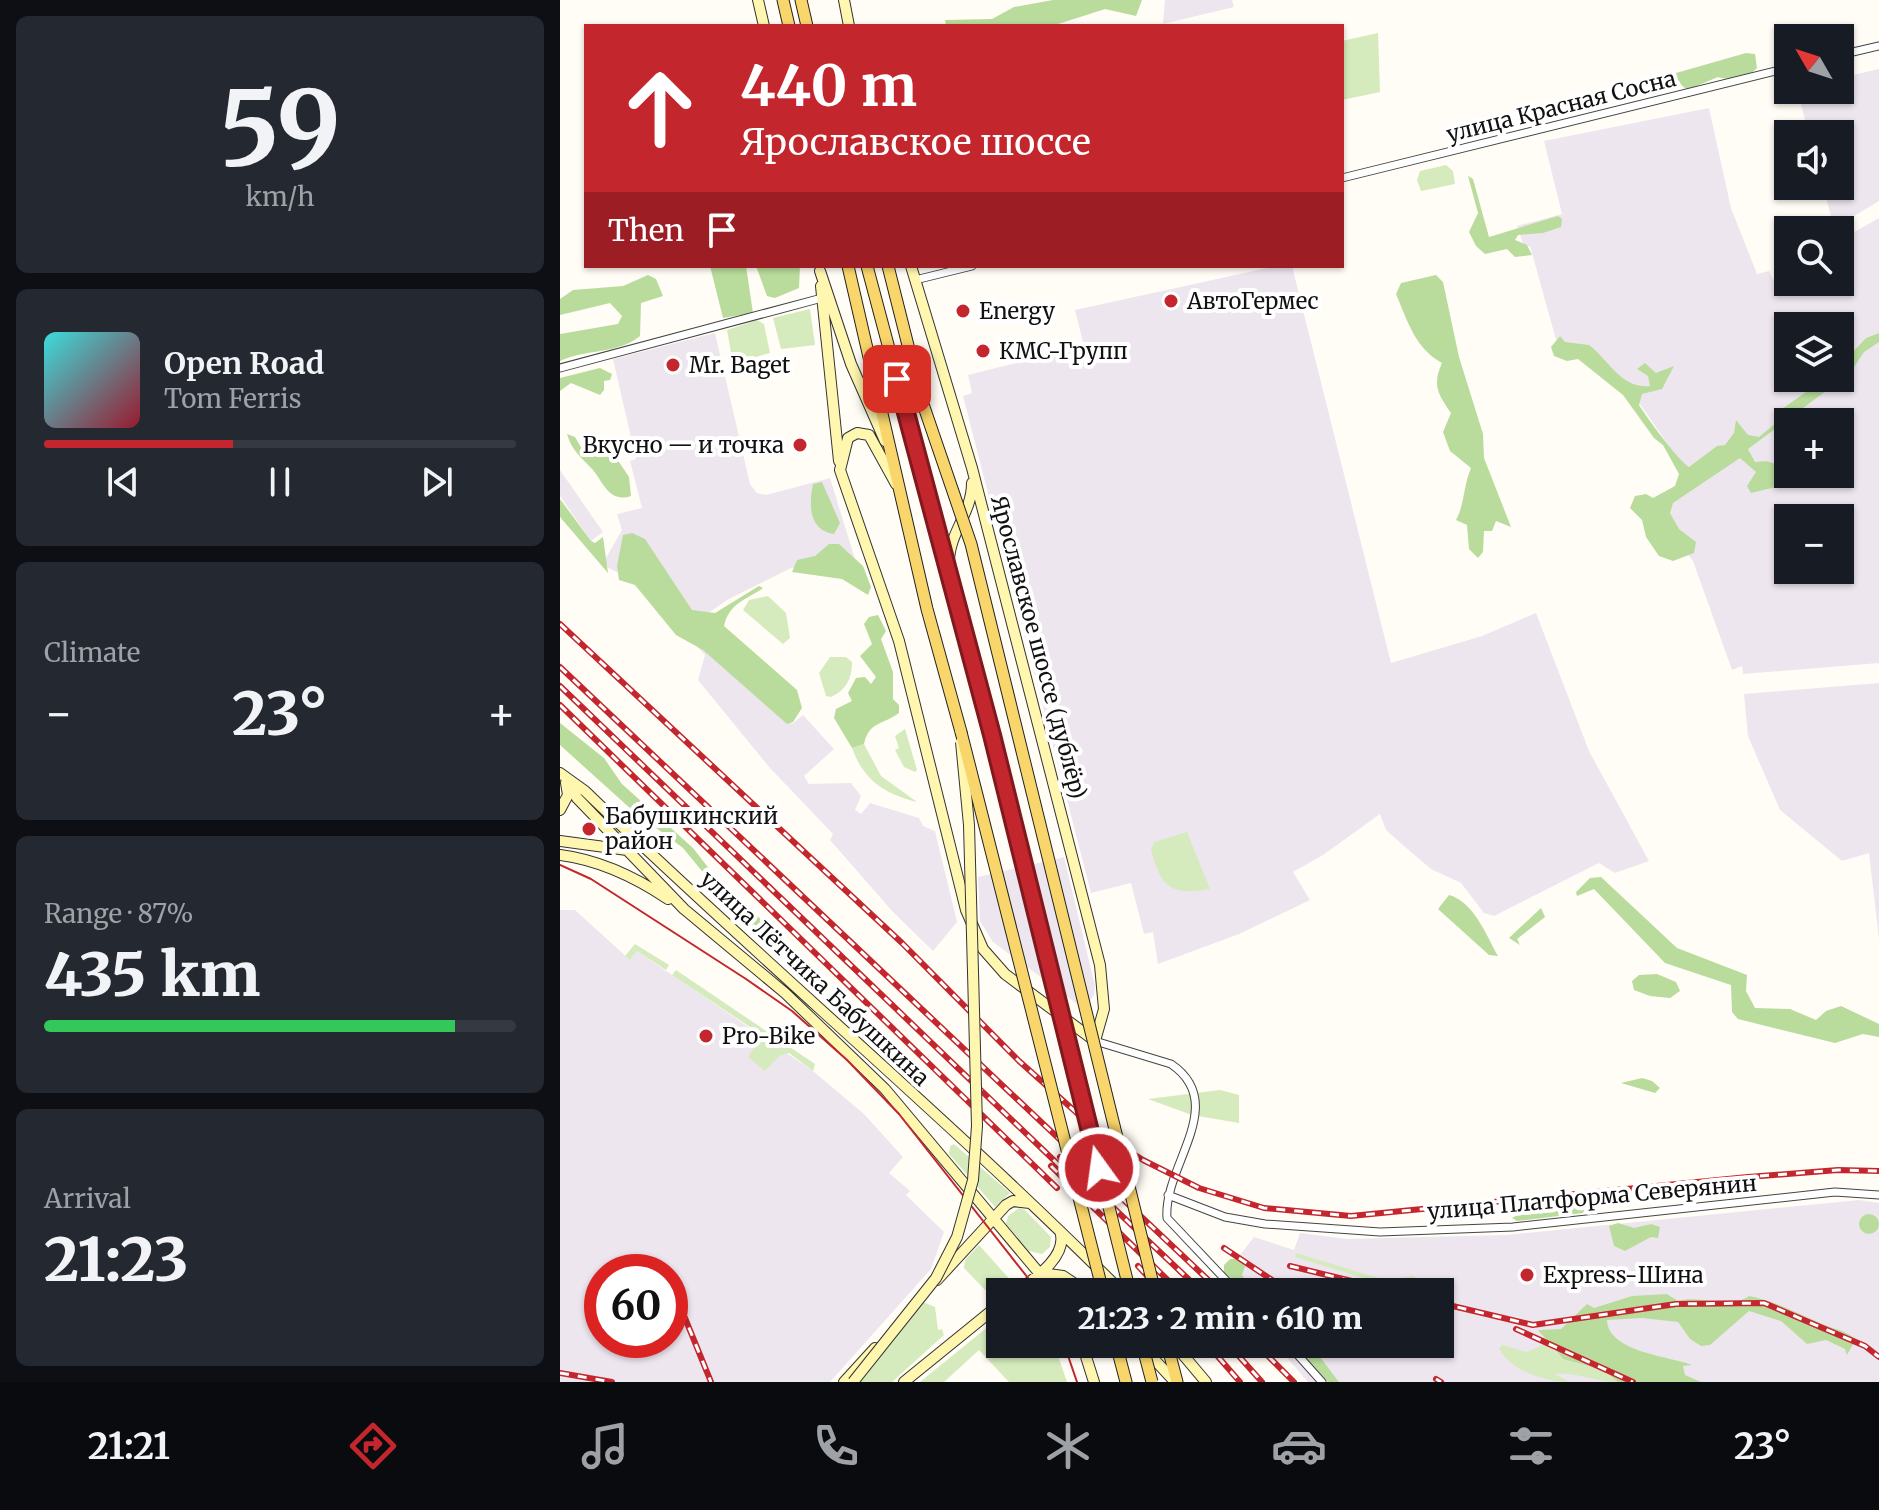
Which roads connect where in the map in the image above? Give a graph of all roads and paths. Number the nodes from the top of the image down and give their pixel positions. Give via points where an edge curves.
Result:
1 (758, 0) edge
2 (783, 0) edge
3 (801, 0) edge
4 (844, 0) edge
5 (764, 24) edge
6 (789, 24) edge
7 (807, 24) edge
8 (849, 24) edge
9 (1879, 46) edge
10 (1854, 52) edge
11 (1774, 71) edge
12 (1344, 178) edge
13 (820, 268) edge
14 (848, 268) edge
15 (868, 268) edge
16 (889, 268) edge
17 (912, 268) edge
18 (964, 268) edge
19 (915, 280) junction
20 (822, 298) junction
21 (560, 368) edge
22 (895, 464) junction
23 (972, 468) junction
24 (840, 470) junction
25 (900, 493) junction
26 (948, 572) junction
27 (961, 732) junction
28 (562, 775) edge
29 (560, 810) edge
30 (560, 841) edge
31 (625, 849) junction
32 (560, 855) edge
33 (664, 868) junction
34 (684, 909) junction
35 (1101, 1043) junction
36 (1168, 1195) junction
37 (1879, 1195) edge
38 (1039, 1208) junction
39 (994, 1221) junction
40 (1059, 1229) junction
41 (1041, 1273) junction
42 (1034, 1278) edge
43 (1045, 1278) edge
44 (1066, 1278) edge
45 (1099, 1278) edge
46 (1108, 1278) edge
47 (1126, 1278) edge
48 (1152, 1278) edge
49 (1223, 1278) edge
50 (986, 1315) edge
51 (1086, 1358) edge
52 (1120, 1358) edge
53 (1145, 1358) edge
54 (1154, 1358) edge
55 (1170, 1358) edge
56 (1186, 1358) edge
57 (1301, 1358) edge
58 (844, 1382) edge
59 (853, 1382) edge
60 (904, 1382) edge
61 (1094, 1382) edge
62 (1126, 1382) edge
63 (1152, 1382) edge
64 (1176, 1382) edge
65 (1206, 1382) edge
66 (1322, 1382) edge

1 - 5 main road
2 - 6 main road
3 - 7 main road
4 - 8 main road
9 - 10 street
11 - 12 street, улица Красная Сосна
13 - 20 main road
13 - 22 main road via 851,364
14 - 22 main road
15 - 26 main road
16 - 48 main road, bridge via 922,401 971,544
17 - 19 main road, Ярославское шоссе (дублёр)
18 - 19 street
19 - 23 main road, Ярославское шоссе (дублёр)
20 - 21 street
20 - 24 main road
22 - 25 main road
23 - 26 main road via 971,501 953,535
23 - 35 main road, Ярославское шоссе (дублёр) via 1100,965
24 - 25 main road via 848,438 869,435
24 - 35 main road via 899,641 973,929 1005,974
25 - 27 main road
26 - 47 main road, bridge
27 - 45 main road, bridge
27 - 59 main road, bridge via 973,972 973,1180 957,1237 936,1278
28 - 29 main road via 568,795
28 - 31 main road, улица Лётчика Бабушкина
28 - 33 main road, улица Лётчика Бабушкина
30 - 31 main road
31 - 33 main road
31 - 34 main road, улица Лётчика Бабушкина
32 - 34 main road via 619,871
33 - 38 main road, улица Лётчика Бабушкина
34 - 39 main road, улица Лётчика Бабушкина via 785,993 885,1089
35 - 36 street via 1171,1064 1192,1087 1196,1120
36 - 37 street, улица Платформа Северянин via 1225,1217 1265,1224 1380,1232 1513,1227 1835,1192
36 - 49 street via 1172,1227
38 - 39 main road via 1013,1201
38 - 40 main road, улица Лётчика Бабушкина
39 - 41 main road, улица Лётчика Бабушкина
39 - 58 main road
40 - 41 main road via 1060,1249
40 - 46 main road, улица Лётчика Бабушкина
41 - 42 main road
41 - 43 main road, улица Лётчика Бабушкина
41 - 44 main road
50 - 60 main road
51 - 61 main road
52 - 62 main road
53 - 63 main road, bridge
54 - 64 main road
55 - 64 main road
56 - 65 main road
57 - 66 street

